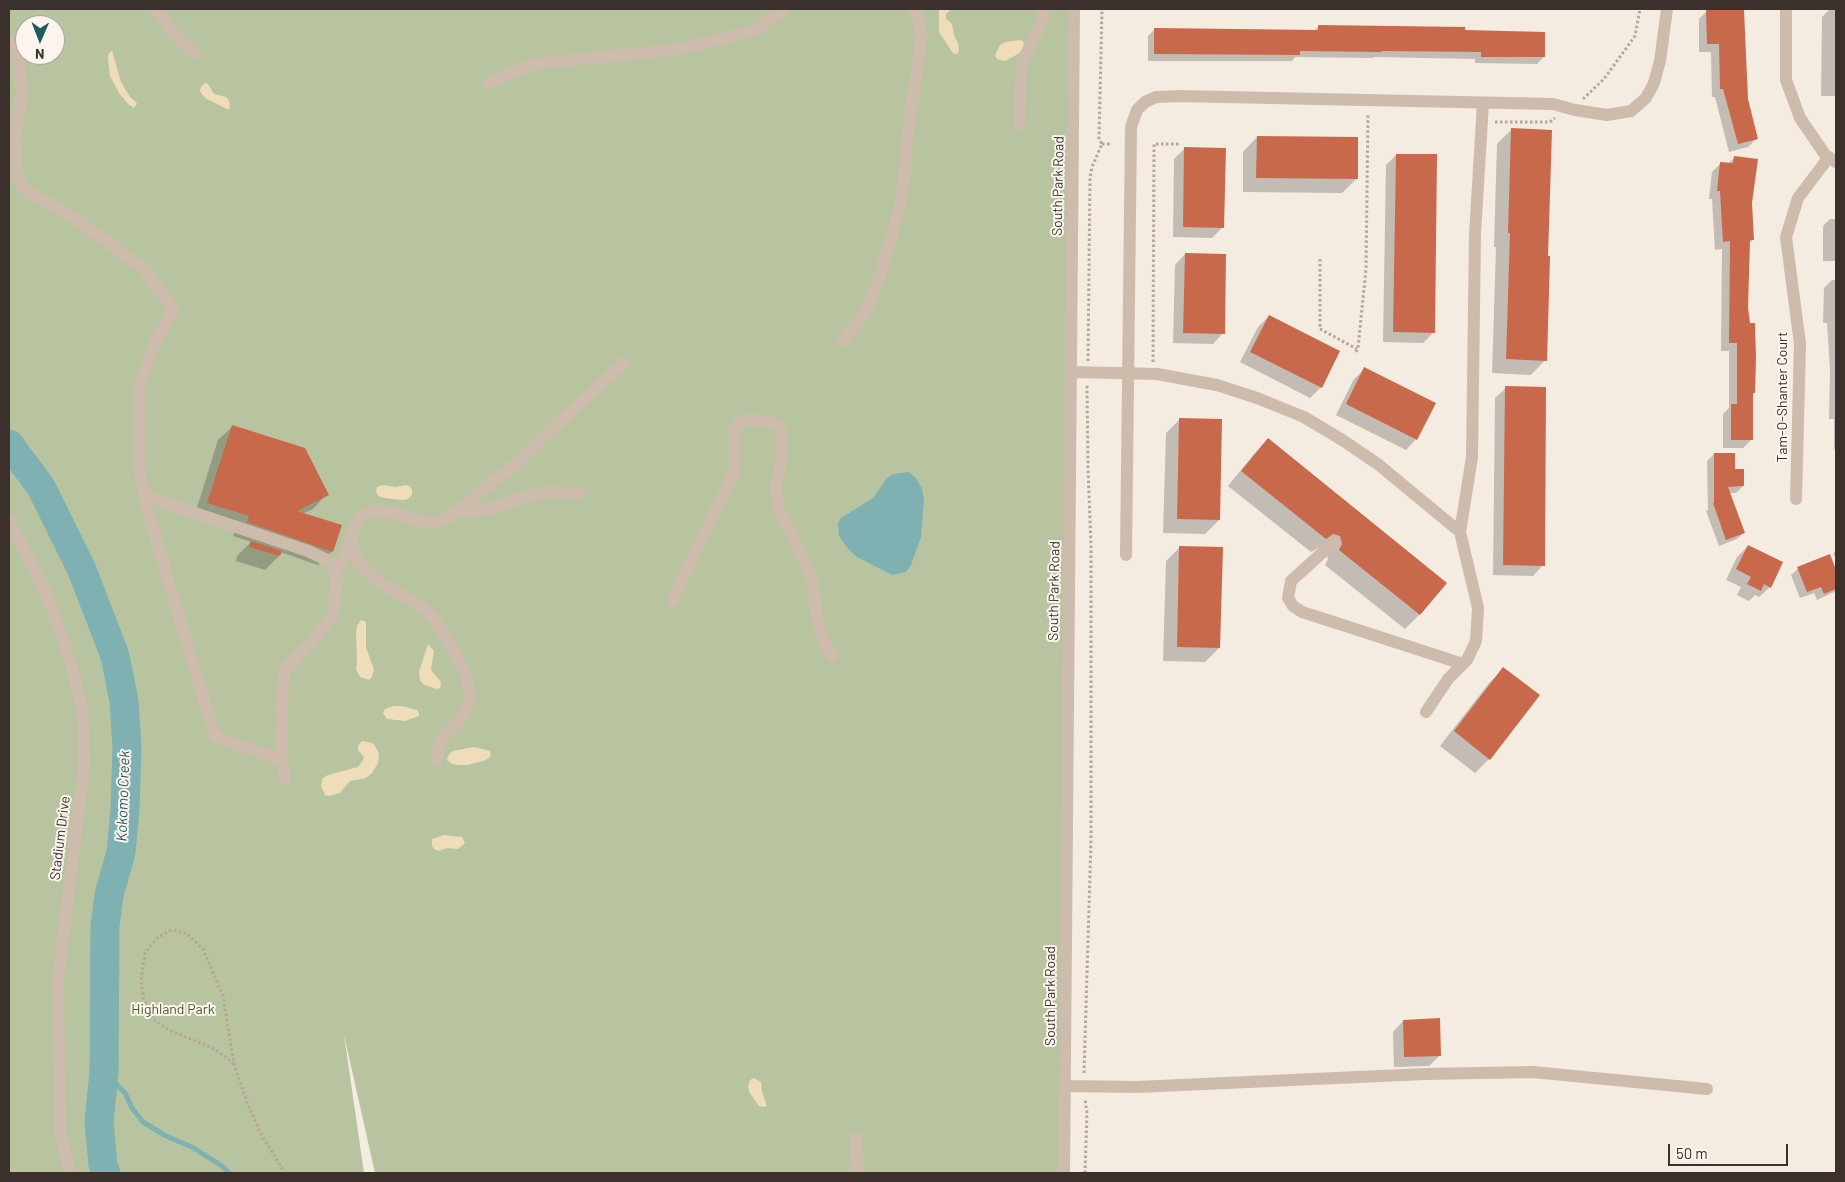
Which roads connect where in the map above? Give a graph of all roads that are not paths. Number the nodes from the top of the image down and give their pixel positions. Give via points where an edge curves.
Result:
1 (155, 9) edge
2 (784, 9) edge
3 (914, 9) edge
4 (1044, 9) edge
5 (1074, 9) edge
6 (1667, 9) edge
7 (1786, 9) edge
8 (9, 42) edge
9 (195, 53) dead end
10 (488, 84) dead end
11 (1483, 103) junction
12 (1019, 125) dead end
13 (1833, 160) edge
14 (842, 342) dead end
15 (624, 362) dead end
16 (1071, 372) junction
17 (1127, 373) junction
18 (580, 493) dead end
19 (144, 494) junction
20 (1796, 499) dead end
21 (456, 512) junction
22 (9, 520) edge
23 (1460, 532) junction
24 (351, 538) junction
25 (1334, 542) dead end
26 (1126, 555) dead end
27 (334, 570) junction
28 (672, 601) dead end
29 (832, 656) dead end
30 (1463, 664) junction
31 (1426, 712) dead end
32 (282, 760) junction
33 (436, 761) dead end
34 (285, 780) dead end
35 (1065, 1086) junction
36 (1707, 1089) dead end
37 (856, 1138) dead end
38 (70, 1173) edge
39 (857, 1173) edge
40 (1064, 1173) edge

1 - 9 street
2 - 10 street via 758,29 733,36 675,50 532,65
3 - 14 street via 919,19 920,51 899,210 869,305
4 - 12 street via 1043,20 1021,71
5 - 16 street, South Park Road
6 - 11 street via 1654,83 1646,98 1631,111 1607,115 1553,104
7 - 13 street via 1786,80 1800,118
8 - 19 street via 19,62 22,94 15,138 17,176 26,190 72,216 146,271 174,310 155,342 140,385 139,469
11 - 17 street via 1163,97 1144,102 1137,110 1131,127
11 - 23 street via 1475,234 1472,457
13 - 20 street, Tam-O-Shanter Court via 1798,198 1786,237 1800,344
15 - 21 street via 521,459
16 - 17 street
16 - 35 street, South Park Road
17 - 23 street via 1217,385 1304,417 1379,466
17 - 26 street
18 - 21 street via 543,492 486,510
19 - 27 street via 308,551 333,563
19 - 32 street via 215,737
21 - 24 street via 437,523 372,511 363,514
22 - 38 street, Stadium Drive via 45,590 69,657 83,712 84,767 58,978 60,1131
23 - 30 street via 1478,608 1476,641
24 - 27 street via 344,560
24 - 33 street via 358,561 369,574 423,607 437,622 466,674 470,701 457,724 445,734 438,746
25 - 30 street via 1291,581 1288,598 1293,606 1302,612
27 - 32 street via 337,580 333,616 284,670
28 - 29 street via 736,470 735,428 746,420 772,421 782,435 776,486 780,513 813,584 818,626
30 - 31 street
32 - 34 street
35 - 36 street via 1137,1087 1532,1072
35 - 40 street, South Park Road
37 - 39 street

